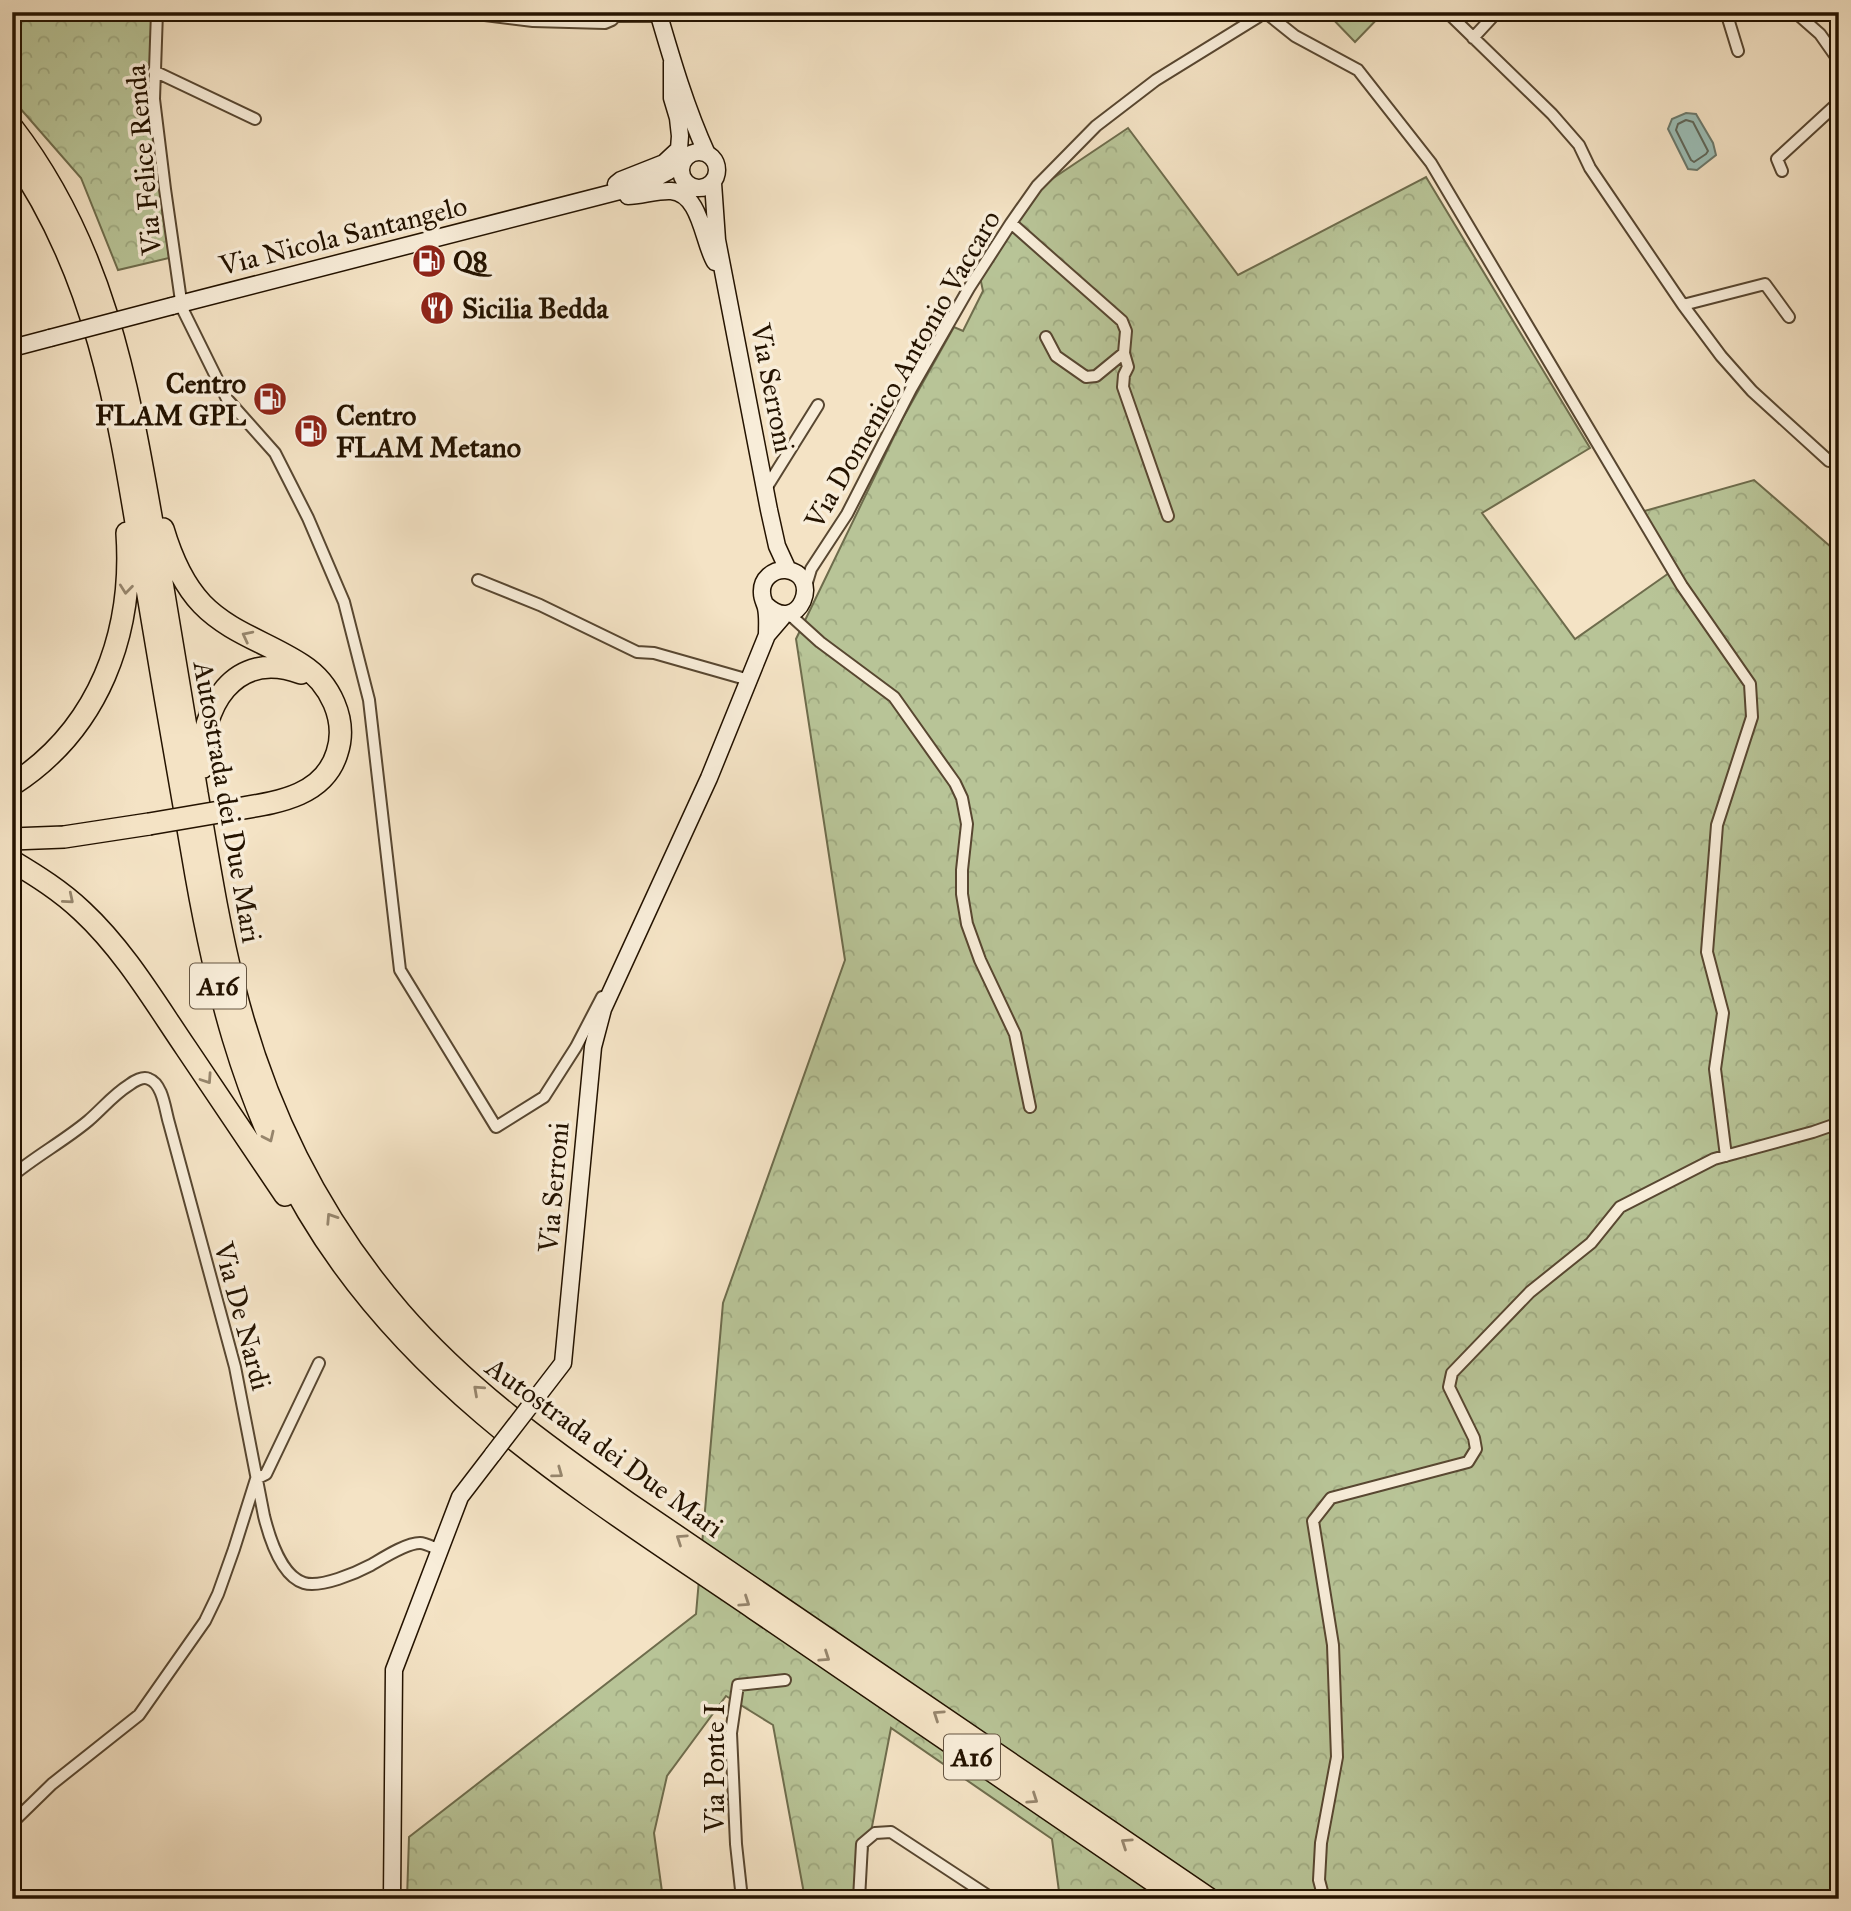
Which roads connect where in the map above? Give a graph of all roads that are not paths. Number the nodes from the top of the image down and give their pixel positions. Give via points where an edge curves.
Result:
1 (157, 12) edge
2 (461, 12) edge
3 (1264, 12) edge
4 (1447, 12) edge
5 (1497, 12) edge
6 (1726, 12) edge
7 (1795, 12) edge
8 (619, 14) edge
9 (659, 14) edge
10 (1473, 38) junction
11 (1834, 46) edge
12 (1738, 51) dead end
13 (1839, 61) edge
14 (672, 62) junction
15 (154, 71) junction
16 (685, 100) junction
17 (1839, 102) edge
18 (255, 119) dead end
19 (12, 127) edge
20 (12, 154) edge
21 (707, 154) junction
22 (685, 159) junction
23 (1782, 171) dead end
24 (713, 183) junction
25 (51, 184) junction
26 (643, 185) junction
27 (690, 186) junction
28 (608, 194) junction
29 (1011, 223) junction
30 (718, 240) junction
31 (80, 280) junction
32 (726, 280) junction
33 (176, 305) junction
34 (1683, 306) junction
35 (1788, 317) dead end
36 (1046, 337) dead end
37 (12, 348) edge
38 (1124, 353) junction
39 (818, 405) dead end
40 (1829, 461) dead end
41 (765, 490) junction
42 (1168, 516) dead end
43 (777, 545) junction
44 (811, 569) junction
45 (791, 571) junction
46 (771, 574) junction
47 (478, 580) dead end
48 (805, 589) junction
49 (766, 606) junction
50 (794, 614) junction
51 (767, 635) junction
52 (749, 680) junction
53 (324, 686) junction
54 (12, 785) edge
55 (12, 839) edge
56 (12, 861) edge
57 (598, 1011) junction
58 (257, 1062) junction
59 (1030, 1107) dead end
60 (1839, 1123) edge
61 (1726, 1156) junction
62 (12, 1176) edge
63 (319, 1363) dead end
64 (522, 1447) junction
65 (256, 1479) junction
66 (440, 1550) junction
67 (773, 1612) junction
68 (785, 1680) dead end
69 (12, 1823) edge
70 (1179, 1892) edge
71 (988, 1898) edge
72 (392, 1899) edge
73 (742, 1899) edge
74 (859, 1899) edge
75 (1209, 1899) edge
76 (1324, 1899) edge

1 - 15 street, Via Felice Renda
2 - 8 street via 533,22 605,23
3 - 29 street, Via Domenico Antonio Vaccaro via 1156,80 1096,126 1037,186
3 - 61 street via 1295,36 1358,70 1432,163 1682,586 1750,684 1752,717 1717,825 1707,952 1723,1013 1715,1069
4 - 10 street
5 - 10 street
6 - 12 street
7 - 11 street
8 - 9 street
9 - 14 main road
10 - 34 street via 1578,145
11 - 13 street
14 - 16 main road
14 - 28 main road via 678,149 664,163 621,180
15 - 18 street
15 - 33 street, Via Felice Renda
16 - 21 main road
16 - 22 main road via 689,134
17 - 23 street via 1777,159
19 - 25 highway, Autostrada dei Due Mari / A16
20 - 31 highway, Autostrada dei Due Mari / A16 via 45,207
21 - 22 main road, Via Nicola Santangelo via 697,152
21 - 24 main road via 717,167
22 - 26 main road, Via Nicola Santangelo
22 - 27 main road via 680,173
24 - 27 main road via 702,188
24 - 30 main road
53 -> 25 highway via 304,666 214,615 179,571 160,517 136,390 113,303 85,237
25 - 58 highway, Autostrada dei Due Mari / A16 via 94,276 125,381 215,899 234,987
26 - 27 main road
26 - 28 main road, Via Nicola Santangelo
27 - 30 main road via 702,201
28 - 32 main road via 679,193 692,204
28 - 33 main road, Via Nicola Santangelo
29 - 38 street via 1122,321
29 - 44 street, Via Domenico Antonio Vaccaro via 956,310 846,514
30 - 32 main road, Via Serroni
31 -> 54 highway via 125,508 125,600 111,662 86,713 54,752
31 -> 64 highway, Autostrada dei Due Mari / A16 via 125,461 202,914 219,990 253,1100 286,1173 360,1288 447,1383
32 - 41 main road, Via Serroni
33 - 37 main road, Via Nicola Santangelo, bridge
33 - 57 street, Via Felice Renda via 227,399 275,453 344,602 369,701 400,970 496,1128 544,1097
34 - 35 street via 1765,284
34 - 40 street via 1752,391
36 - 38 street via 1056,355 1086,377 1096,376
38 - 42 street via 1128,367 1123,387
39 - 41 street
41 - 43 main road, Via Serroni
43 - 45 main road, Via Serroni
43 - 46 main road, Via Serroni
44 - 45 street, Via Domenico Antonio Vaccaro
44 - 48 street, Via Domenico Antonio Vaccaro
45 - 46 main road
45 - 48 main road, Via Serroni
46 - 49 main road, Via Serroni via 762,585
47 - 52 street via 637,652
48 - 50 main road, Via Serroni
49 - 50 main road
49 - 51 main road, Via Serroni
50 - 51 main road, Via Serroni
50 - 59 street via 820,642 894,697 955,783 967,824 962,870 967,924 1015,1034
51 - 52 main road, Via Serroni
52 - 57 main road, Via Serroni via 709,778
53 - 55 highway, bridge via 336,707 340,738 335,761 306,791 290,798 149,824
53 - 58 highway via 280,667 247,672 222,691 210,711 204,736 202,763 209,813
56 -> 64 highway via 69,899 112,943 328,1258 383,1329 441,1389
57 - 66 main road, Via Serroni, bridge via 563,1363 460,1497
67 -> 58 highway, Autostrada dei Due Mari / A16 via 533,1436 428,1341 372,1278 323,1206 281,1125
60 - 61 street
61 - 76 street via 1620,1207 1591,1243 1530,1292 1452,1373 1449,1387 1476,1449 1468,1462 1331,1498 1313,1521 1333,1645 1336,1757 1321,1843 1319,1880
62 - 65 street, Via De Nardi via 131,1083 142,1078 155,1083 235,1367
63 - 65 street via 266,1474
64 -> 67 highway, Autostrada dei Due Mari / A16
65 - 66 street, Via De Nardi via 269,1538 279,1559 304,1583 328,1582 359,1572 419,1543
65 - 69 street via 205,1622 139,1715 52,1784
66 - 72 main road, Via Serroni via 394,1670
67 - 70 highway, Autostrada dei Due Mari / A16
68 - 73 street, Via Ponte I via 738,1685 732,1733
70 - 75 highway, Autostrada dei Due Mari / A16
71 - 74 street via 891,1832 875,1833 862,1844

